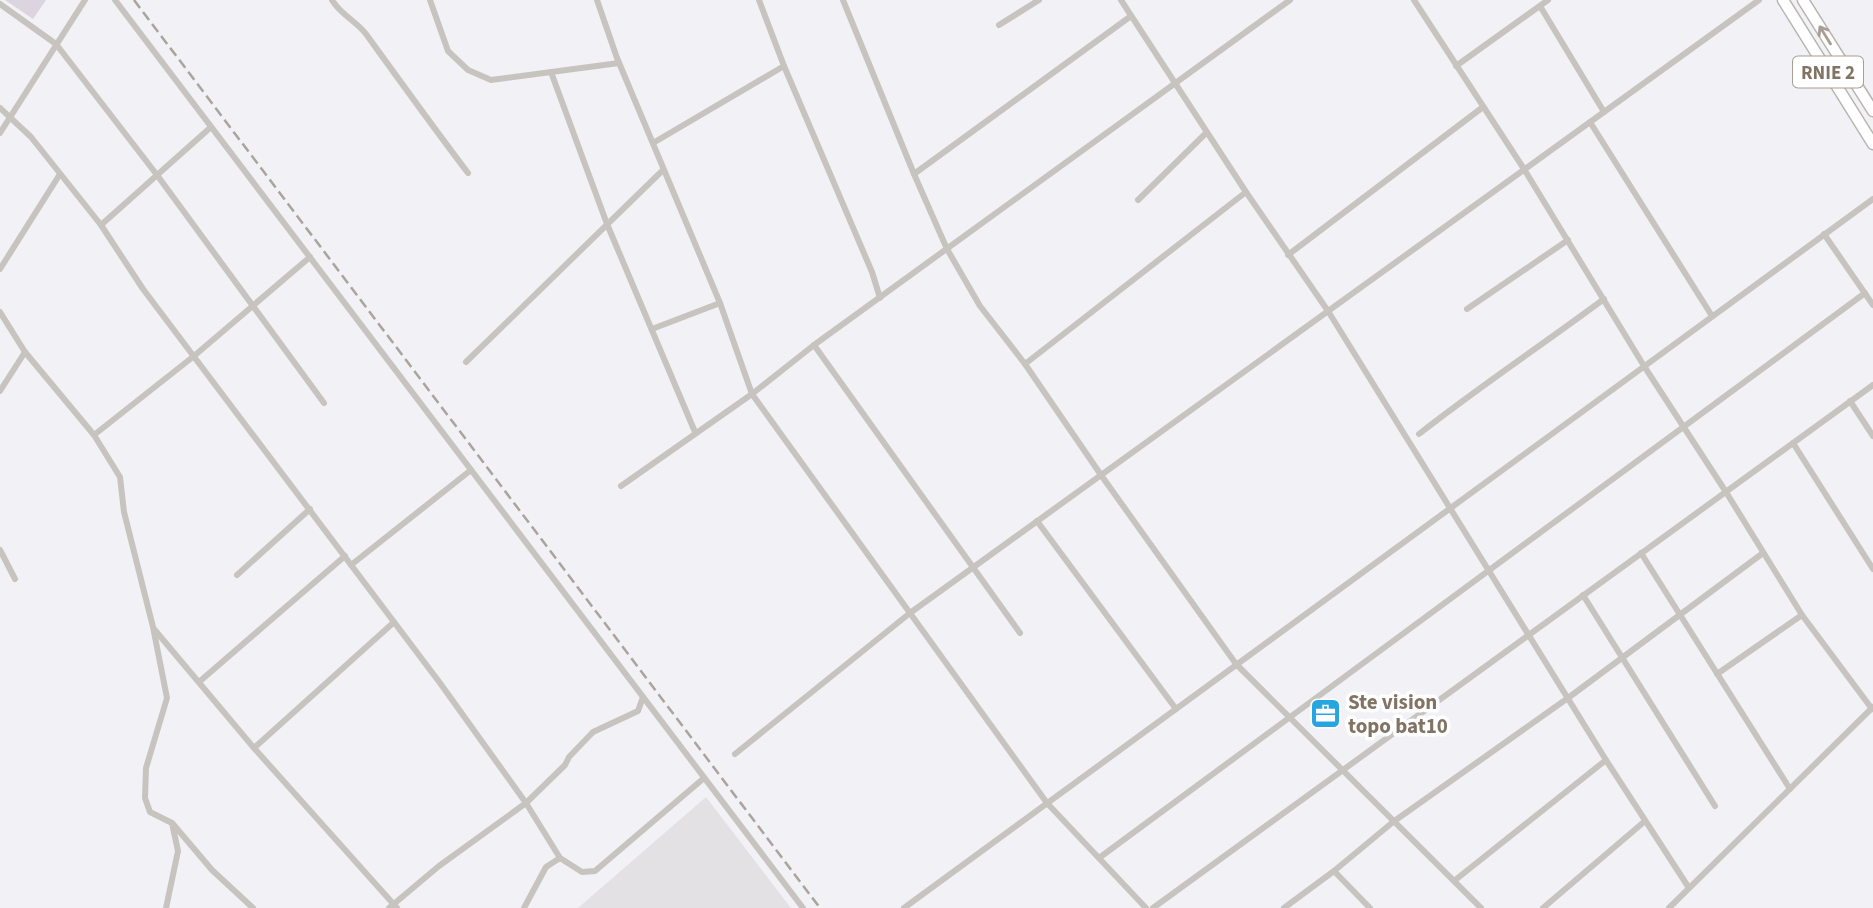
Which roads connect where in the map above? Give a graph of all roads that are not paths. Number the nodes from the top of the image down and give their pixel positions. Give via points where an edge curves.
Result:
1 (85, 0) edge
2 (115, 0) edge
3 (332, 0) edge
4 (430, 0) edge
5 (597, 0) edge
6 (760, 0) edge
7 (843, 0) edge
8 (1039, 0) edge
9 (1121, 0) edge
10 (1290, 0) edge
11 (1413, 0) edge
12 (1548, 0) edge
13 (1759, 0) edge
14 (1783, 0) edge
15 (1803, 0) edge
16 (0, 4) edge
17 (1540, 6) junction
18 (1131, 16) junction
19 (999, 24) dead end
20 (56, 44) junction
21 (619, 63) junction
22 (1456, 65) junction
23 (784, 66) junction
24 (551, 72) junction
25 (1175, 84) junction
26 (1483, 107) junction
27 (0, 108) edge
28 (1873, 111) edge
29 (1604, 112) junction
30 (11, 116) junction
31 (1590, 122) junction
32 (211, 127) junction
33 (1206, 132) junction
34 (0, 133) edge
35 (653, 143) junction
36 (1873, 144) edge
37 (1524, 169) junction
38 (663, 170) junction
39 (468, 173) dead end
40 (60, 174) junction
41 (914, 174) junction
42 (157, 175) junction
43 (1245, 192) junction
44 (1873, 199) edge
45 (1138, 200) dead end
46 (607, 224) junction
47 (101, 225) junction
48 (1824, 234) junction
49 (1568, 240) junction
50 (947, 249) junction
51 (1288, 255) junction
52 (310, 257) junction
53 (0, 269) edge
54 (1865, 293) junction
55 (880, 298) junction
56 (1604, 299) junction
57 (720, 303) junction
58 (1873, 305) edge
59 (253, 306) junction
60 (1467, 309) dead end
61 (1328, 311) junction
62 (0, 312) edge
63 (1712, 316) junction
64 (652, 330) junction
65 (814, 345) junction
66 (25, 352) junction
67 (194, 356) junction
68 (466, 362) dead end
69 (1026, 364) junction
70 (1644, 366) junction
71 (1873, 385) edge
72 (0, 391) edge
73 (752, 394) junction
74 (1850, 401) junction
75 (324, 403) dead end
76 (1684, 427) junction
77 (695, 432) junction
78 (1419, 434) dead end
79 (94, 435) junction
80 (1873, 436) edge
81 (1793, 443) junction
82 (471, 470) junction
83 (1101, 475) junction
84 (621, 486) dead end
85 (1726, 492) junction
86 (310, 509) junction
87 (1449, 509) junction
88 (1037, 521) junction
89 (0, 550) edge
90 (1641, 553) junction
91 (1763, 553) junction
92 (345, 556) junction
93 (351, 565) junction
94 (973, 568) junction
95 (1873, 569) edge
96 (1488, 571) junction
97 (237, 575) dead end
98 (15, 579) dead end
99 (1583, 595) junction
100 (910, 613) junction
101 (1680, 615) junction
102 (1802, 615) junction
103 (393, 623) junction
104 (153, 627) junction
105 (1020, 633) dead end
106 (1529, 635) junction
107 (1622, 657) junction
108 (1236, 664) junction
109 (1717, 674) junction
110 (199, 682) junction
111 (643, 697) junction
112 (1568, 698) junction
113 (1872, 708) edge
114 (1176, 709) junction
115 (1290, 717) junction
116 (254, 748) junction
117 (735, 754) dead end
118 (1606, 761) junction
119 (1343, 769) junction
120 (704, 778) junction
121 (1790, 789) junction
122 (526, 803) junction
123 (1047, 803) junction
124 (1715, 806) dead end
125 (1645, 821) junction
126 (1393, 822) junction
127 (172, 823) junction
128 (560, 858) junction
129 (1099, 858) junction
130 (1334, 871) junction
131 (1454, 881) junction
132 (1689, 888) junction
133 (393, 906) edge
134 (166, 908) edge
135 (253, 908) edge
136 (524, 908) edge
137 (803, 908) edge
138 (904, 908) edge
139 (1146, 908) edge
140 (1153, 908) edge
141 (1284, 908) edge
142 (1370, 908) edge
143 (1481, 908) edge
144 (1543, 908) edge
145 (1669, 908) edge

1 - 20 street
2 - 32 street
3 - 39 street via 364,32
4 - 24 street via 448,51 468,70 491,80
5 - 21 street
6 - 23 street
7 - 41 street
8 - 19 street
9 - 18 street
10 - 25 street
11 - 22 street
12 - 17 street
13 - 29 street
14 - 36 main road, RNIE 2
28 -> 15 main road, RNIE 2
16 - 20 street
17 - 22 street
17 - 29 street
18 - 25 street
18 - 41 street
20 - 30 street
20 - 42 street
21 - 24 street
21 - 35 street
22 - 26 street
23 - 35 street
23 - 55 street
24 - 46 street
25 - 33 street
25 - 50 street
26 - 37 street
26 - 51 street
27 - 30 street
29 - 31 street
30 - 34 street
30 - 40 street
31 - 37 street
31 - 63 street
32 - 42 street
32 - 52 street
33 - 43 street
33 - 45 street
35 - 38 street
37 - 49 street
37 - 61 street
38 - 46 street
38 - 57 street
40 - 47 street
40 - 53 street
41 - 50 street
42 - 47 street
42 - 59 street
43 - 51 street
43 - 69 street
44 - 48 street
46 - 64 street
46 - 68 street
47 - 67 street
48 - 54 street
48 - 63 street
49 - 56 street
49 - 60 street
50 - 55 street
50 - 69 street via 980,306
51 - 61 street
52 - 59 street
52 - 82 street
54 - 58 street
54 - 76 street
55 - 65 street
56 - 70 street
56 - 78 street
57 - 64 street
57 - 73 street
59 - 67 street
59 - 75 street
61 - 83 street
61 - 87 street
62 - 66 street
63 - 70 street
64 - 77 street
65 - 73 street
65 - 94 street
66 - 72 street
66 - 79 street
67 - 79 street
67 - 86 street
69 - 83 street
70 - 76 street
70 - 87 street
71 - 74 street
73 - 77 street
73 - 100 street
74 - 80 street
74 - 81 street
76 - 85 street
76 - 96 street
77 - 84 street
79 - 104 street via 120,477 124,512
81 - 85 street
81 - 95 street
82 - 93 street
82 - 111 street
83 - 88 street
83 - 108 street
85 - 90 street
85 - 91 street
86 - 92 street
86 - 97 street
87 - 96 street
87 - 108 street
88 - 94 street
88 - 114 street
89 - 98 street
90 - 99 street
90 - 101 street
91 - 101 street
91 - 102 street
92 - 93 street
92 - 110 street
93 - 103 street
94 - 100 street
94 - 105 street
96 - 106 street
96 - 115 street
99 - 106 street
99 - 107 street
100 - 117 street
100 - 123 street
101 - 107 street
101 - 109 street
102 - 109 street
102 - 113 street
103 - 116 street
103 - 122 street
104 - 110 street
104 - 127 street via 167,698 146,768 145,798 150,812
106 - 112 street
106 - 119 street
107 - 112 street
107 - 124 street
108 - 114 street
108 - 115 street
109 - 121 street
110 - 116 street
111 - 120 street
111 - 122 street via 638,711 593,732
112 - 118 street
112 - 126 street
113 - 121 street
114 - 123 street
115 - 119 street
115 - 129 street
116 - 133 street
118 - 125 street
118 - 131 street
119 - 126 street
119 - 140 street
120 - 128 street via 595,871 582,872
120 - 137 street
121 - 132 street
122 - 128 street
122 - 133 street
123 - 129 street
123 - 138 street
125 - 132 street
125 - 144 street
126 - 130 street
126 - 131 street
127 - 134 street via 178,851
127 - 135 street
128 - 136 street via 546,867
129 - 139 street
130 - 141 street
130 - 142 street
131 - 143 street
132 - 145 street

